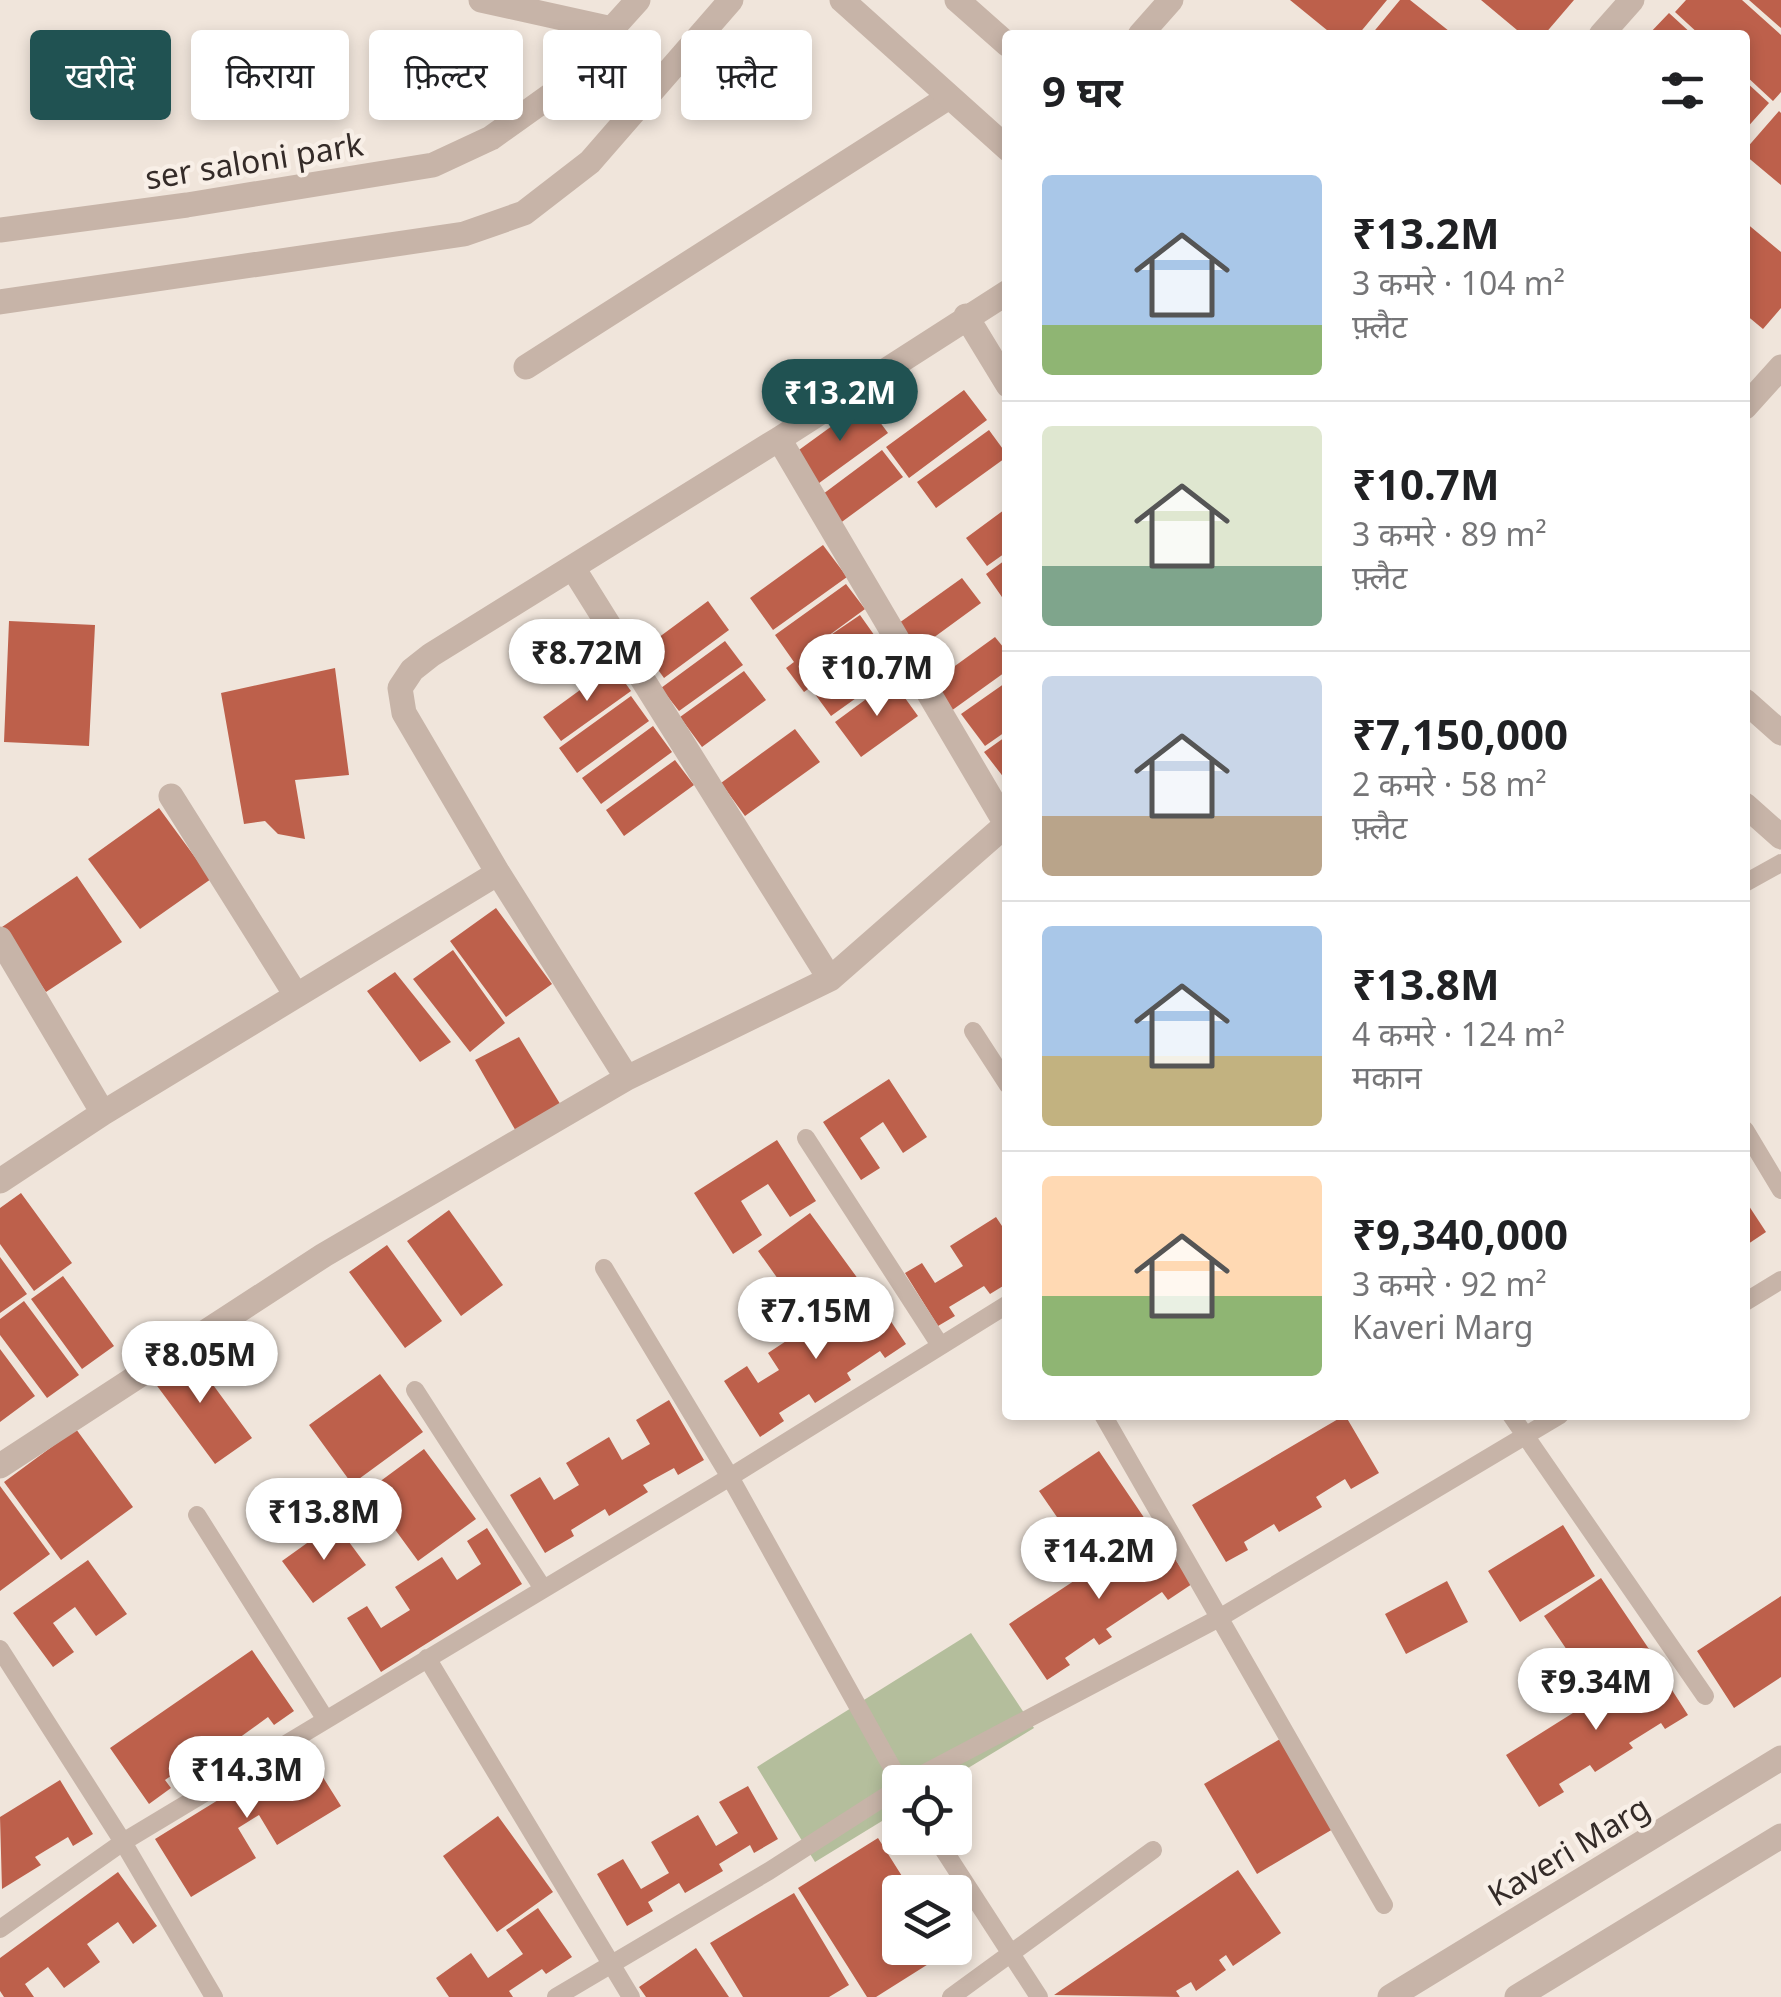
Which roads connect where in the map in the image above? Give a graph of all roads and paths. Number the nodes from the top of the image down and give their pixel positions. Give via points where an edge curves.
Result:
1 (481, 0) edge
2 (638, 0) edge
3 (731, 0) edge
4 (842, 0) edge
5 (957, 0) edge
6 (1171, 0) edge
7 (1632, 0) edge
8 (612, 29) junction
9 (1144, 30) edge
10 (1605, 30) edge
11 (1002, 40) edge
12 (949, 97) junction
13 (1002, 144) edge
14 (0, 230) edge
15 (1002, 295) edge
16 (0, 302) edge
17 (966, 316) junction
18 (526, 367) dead end
19 (1781, 367) edge
20 (1002, 375) edge
21 (1750, 401) edge
22 (779, 440) junction
23 (573, 568) junction
24 (1750, 705) edge
25 (1781, 733) edge
26 (171, 796) dead end
27 (1750, 809) edge
28 (1002, 816) edge
29 (1002, 828) edge
30 (1781, 837) edge
31 (1781, 863) edge
32 (498, 874) junction
33 (1750, 879) edge
34 (0, 938) edge
35 (830, 979) junction
36 (296, 996) junction
37 (973, 1030) dead end
38 (1002, 1076) edge
39 (627, 1078) junction
40 (102, 1112) junction
41 (806, 1138) dead end
42 (1750, 1138) edge
43 (0, 1180) edge
44 (1781, 1190) edge
45 (604, 1268) dead end
46 (1781, 1280) edge
47 (1750, 1299) edge
48 (1002, 1308) edge
49 (940, 1345) junction
50 (415, 1390) dead end
51 (1105, 1420) edge
52 (1514, 1420) edge
53 (1552, 1420) edge
54 (1524, 1437) junction
55 (0, 1466) edge
56 (730, 1477) junction
57 (196, 1515) dead end
58 (542, 1587) junction
59 (1221, 1618) junction
60 (0, 1649) edge
61 (427, 1658) junction
62 (1705, 1696) dead end
63 (326, 1720) junction
64 (1781, 1758) edge
65 (889, 1765) edge
66 (940, 1765) edge
67 (882, 1797) edge
68 (1781, 1836) edge
69 (124, 1842) junction
70 (1153, 1850) dead end
71 (947, 1855) edge
72 (1384, 1906) dead end
73 (0, 1929) edge
74 (1012, 1956) junction
75 (610, 1963) junction
76 (214, 1997) edge
77 (556, 1997) edge
78 (631, 1997) edge
79 (951, 1997) edge
80 (1039, 1997) edge
81 (1390, 1997) edge
82 (1517, 1997) edge

1 - 8 street
2 - 8 street, ser saloni park
3 - 16 street via 590,162 524,213 464,234
4 - 12 street
5 - 11 street
6 - 9 street
7 - 10 street
8 - 14 street, ser saloni park via 554,92 491,138 433,165
12 - 13 street
12 - 18 street
15 - 17 street
17 - 20 street
17 - 22 street
19 - 21 street
22 - 23 street
22 - 28 street
23 - 32 street via 430,655 400,688 404,713
23 - 35 street
24 - 25 street
26 - 36 street
27 - 30 street
29 - 35 street
31 - 33 lane
32 - 36 street
32 - 39 street
34 - 40 street
35 - 39 street
36 - 40 street
37 - 38 lane
39 - 55 street via 324,1255
40 - 43 street
41 - 49 lane
42 - 44 lane
45 - 56 lane
46 - 47 lane
48 - 49 lane
49 - 56 lane
50 - 58 lane
51 - 59 lane
52 - 54 lane
53 - 54 lane
54 - 59 lane
54 - 62 lane
56 - 58 lane
56 - 65 lane
57 - 63 lane
58 - 61 lane
59 - 66 lane
59 - 72 lane
60 - 69 lane
61 - 63 lane
61 - 75 lane
63 - 69 lane
64 - 81 street, Kaveri Marg
67 - 75 lane
68 - 82 street
69 - 73 lane
69 - 76 lane
70 - 74 lane
71 - 74 lane
74 - 79 lane
74 - 80 lane
75 - 77 lane
75 - 78 lane

